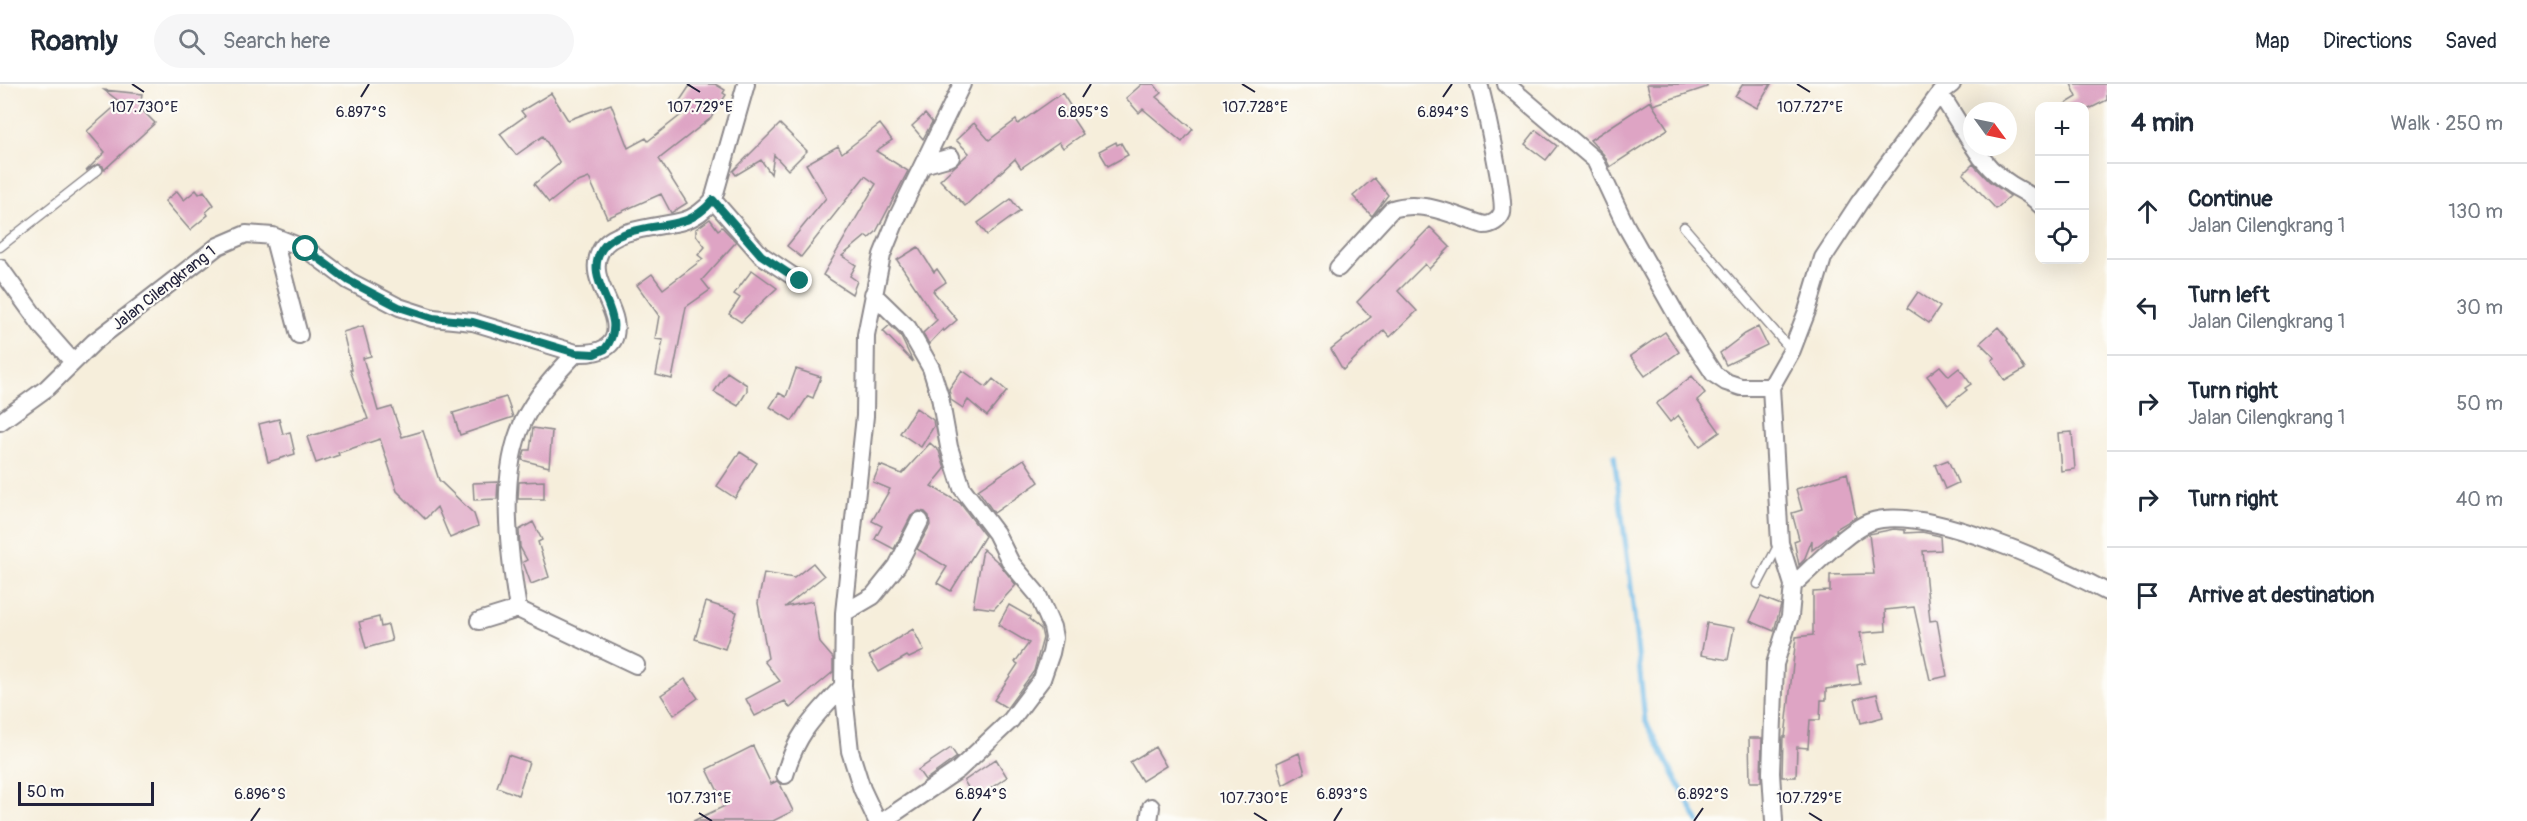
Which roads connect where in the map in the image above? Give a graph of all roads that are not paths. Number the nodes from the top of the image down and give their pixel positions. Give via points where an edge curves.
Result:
1 (746, 84) edge
2 (962, 84) edge
3 (1479, 84) edge
4 (1506, 84) edge
5 (1946, 89) edge
6 (1963, 124) edge
7 (1982, 156) edge
8 (951, 157) dead end
9 (923, 165) junction
10 (98, 170) dead end
11 (713, 200) junction
12 (2035, 200) edge
13 (1684, 227) dead end
14 (273, 236) junction
15 (0, 247) edge
16 (0, 268) edge
17 (1338, 268) dead end
18 (800, 281) dead end
19 (873, 294) junction
20 (299, 335) dead end
21 (1792, 350) junction
22 (576, 353) junction
23 (73, 362) junction
24 (1771, 387) junction
25 (0, 422) edge
26 (920, 521) dead end
27 (1780, 543) junction
28 (1758, 584) dead end
29 (1793, 585) junction
30 (2107, 592) edge
31 (518, 609) junction
32 (844, 613) junction
33 (479, 621) dead end
34 (636, 665) dead end
35 (843, 686) junction
36 (785, 775) dead end
37 (877, 821) edge
38 (884, 821) edge
39 (1774, 821) edge

1 - 11 street
2 - 9 street
3 - 17 street via 1503,206 1498,219 1484,225 1419,204 1405,205 1392,209
4 - 24 street via 1594,160 1626,226 1714,374 1741,387
5 - 6 street
5 - 21 street via 1859,203 1823,258
7 - 12 street via 1999,177
8 - 9 street
9 - 19 street via 882,255
10 - 15 lane
11 - 18 street via 761,255
11 - 22 street, Jalan Cilengkrang 1 via 684,221 634,231 601,250 599,282 615,321 614,332 605,349 594,354
13 - 21 lane
14 - 20 street
14 - 22 street, Jalan Cilengkrang 1 via 306,249 349,281 399,307 433,318 473,322
14 - 23 street, Jalan Cilengkrang 1 via 246,234 218,246
16 - 23 street
19 - 32 street via 866,335 865,416
19 - 38 street via 908,328 931,368 962,488 996,533 1011,563 1038,595 1054,638 1042,679 1011,720 958,770
21 - 24 street
22 - 31 street via 547,384 523,423 514,450 508,491 508,550
23 - 25 street, Jalan Cilengkrang 1 via 47,388
24 - 27 street
26 - 32 street via 897,566 873,596
27 - 28 lane
27 - 29 street
29 - 30 street via 1855,530 1872,521 1902,518 1945,525 2064,569
29 - 39 street via 1790,616 1775,664 1771,773
31 - 33 street
31 - 34 street
32 - 35 street
35 - 36 street via 810,721 792,750
35 - 37 street via 850,751

